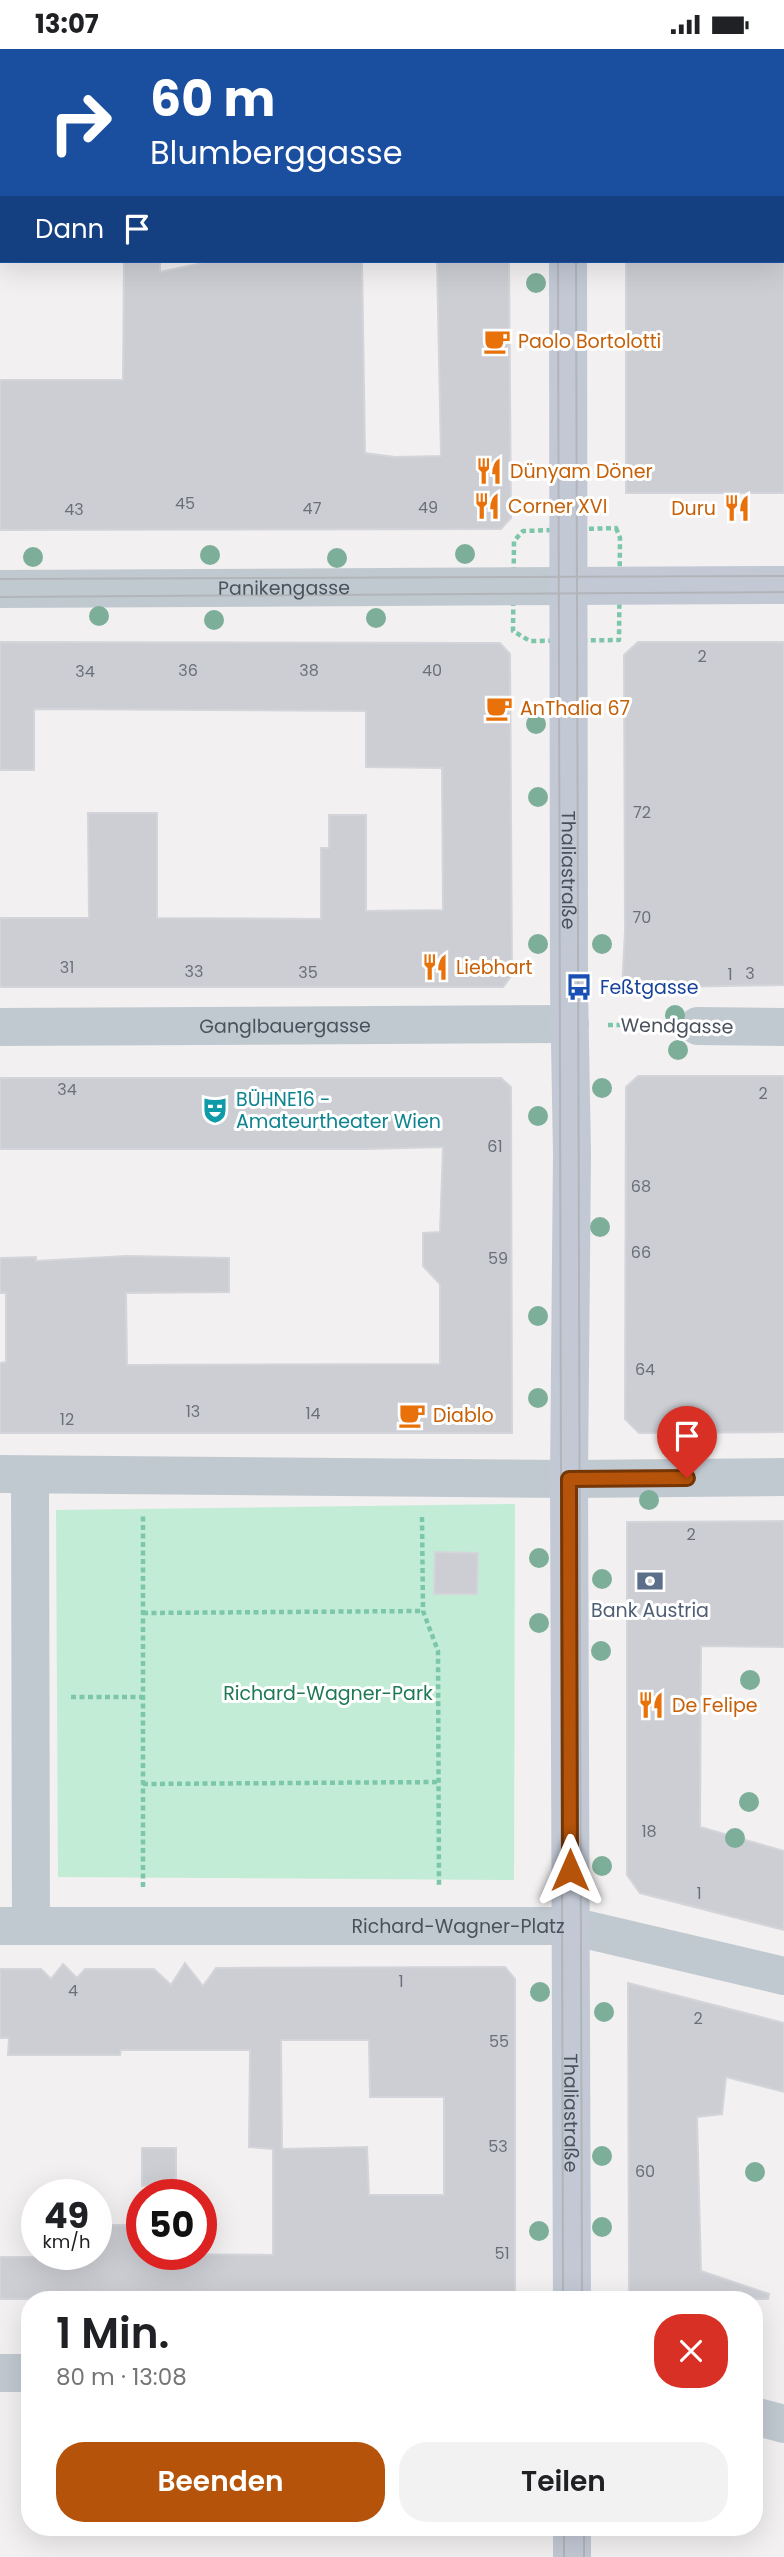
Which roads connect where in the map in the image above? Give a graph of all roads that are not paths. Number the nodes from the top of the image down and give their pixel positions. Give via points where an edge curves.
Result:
1 (568, 263) edge
2 (784, 585) edge
3 (568, 586) junction
4 (0, 589) edge
5 (570, 1024) junction
6 (698, 1026) road end
7 (0, 1027) edge
8 (784, 1027) edge
9 (15, 1475) edge
10 (784, 1477) edge
11 (569, 1479) junction
12 (15, 1926) edge
13 (571, 1926) junction
14 (784, 1976) edge
15 (572, 2291) edge
16 (0, 2373) edge
17 (21, 2373) edge
18 (763, 2418) edge
19 (784, 2424) edge
20 (572, 2536) edge
21 (572, 2557) edge

1 - 3 main road, Thaliastraße
2 - 3 main road
3 - 4 street, Panikengasse
3 - 5 main road, Thaliastraße
5 - 7 street, Ganglbauergasse
5 - 11 main road, Thaliastraße
6 - 8 street, Wendgasse
9 - 11 street, Richard-Wagner-Platz
9 - 12 street, Richard-Wagner-Platz via 30,1697
10 - 11 street
11 - 13 main road, Richard-Wagner-Platz
12 - 13 street, Richard-Wagner-Platz
13 - 14 street
13 - 15 main road, Thaliastraße
16 - 17 street
18 - 19 street
20 - 21 main road

